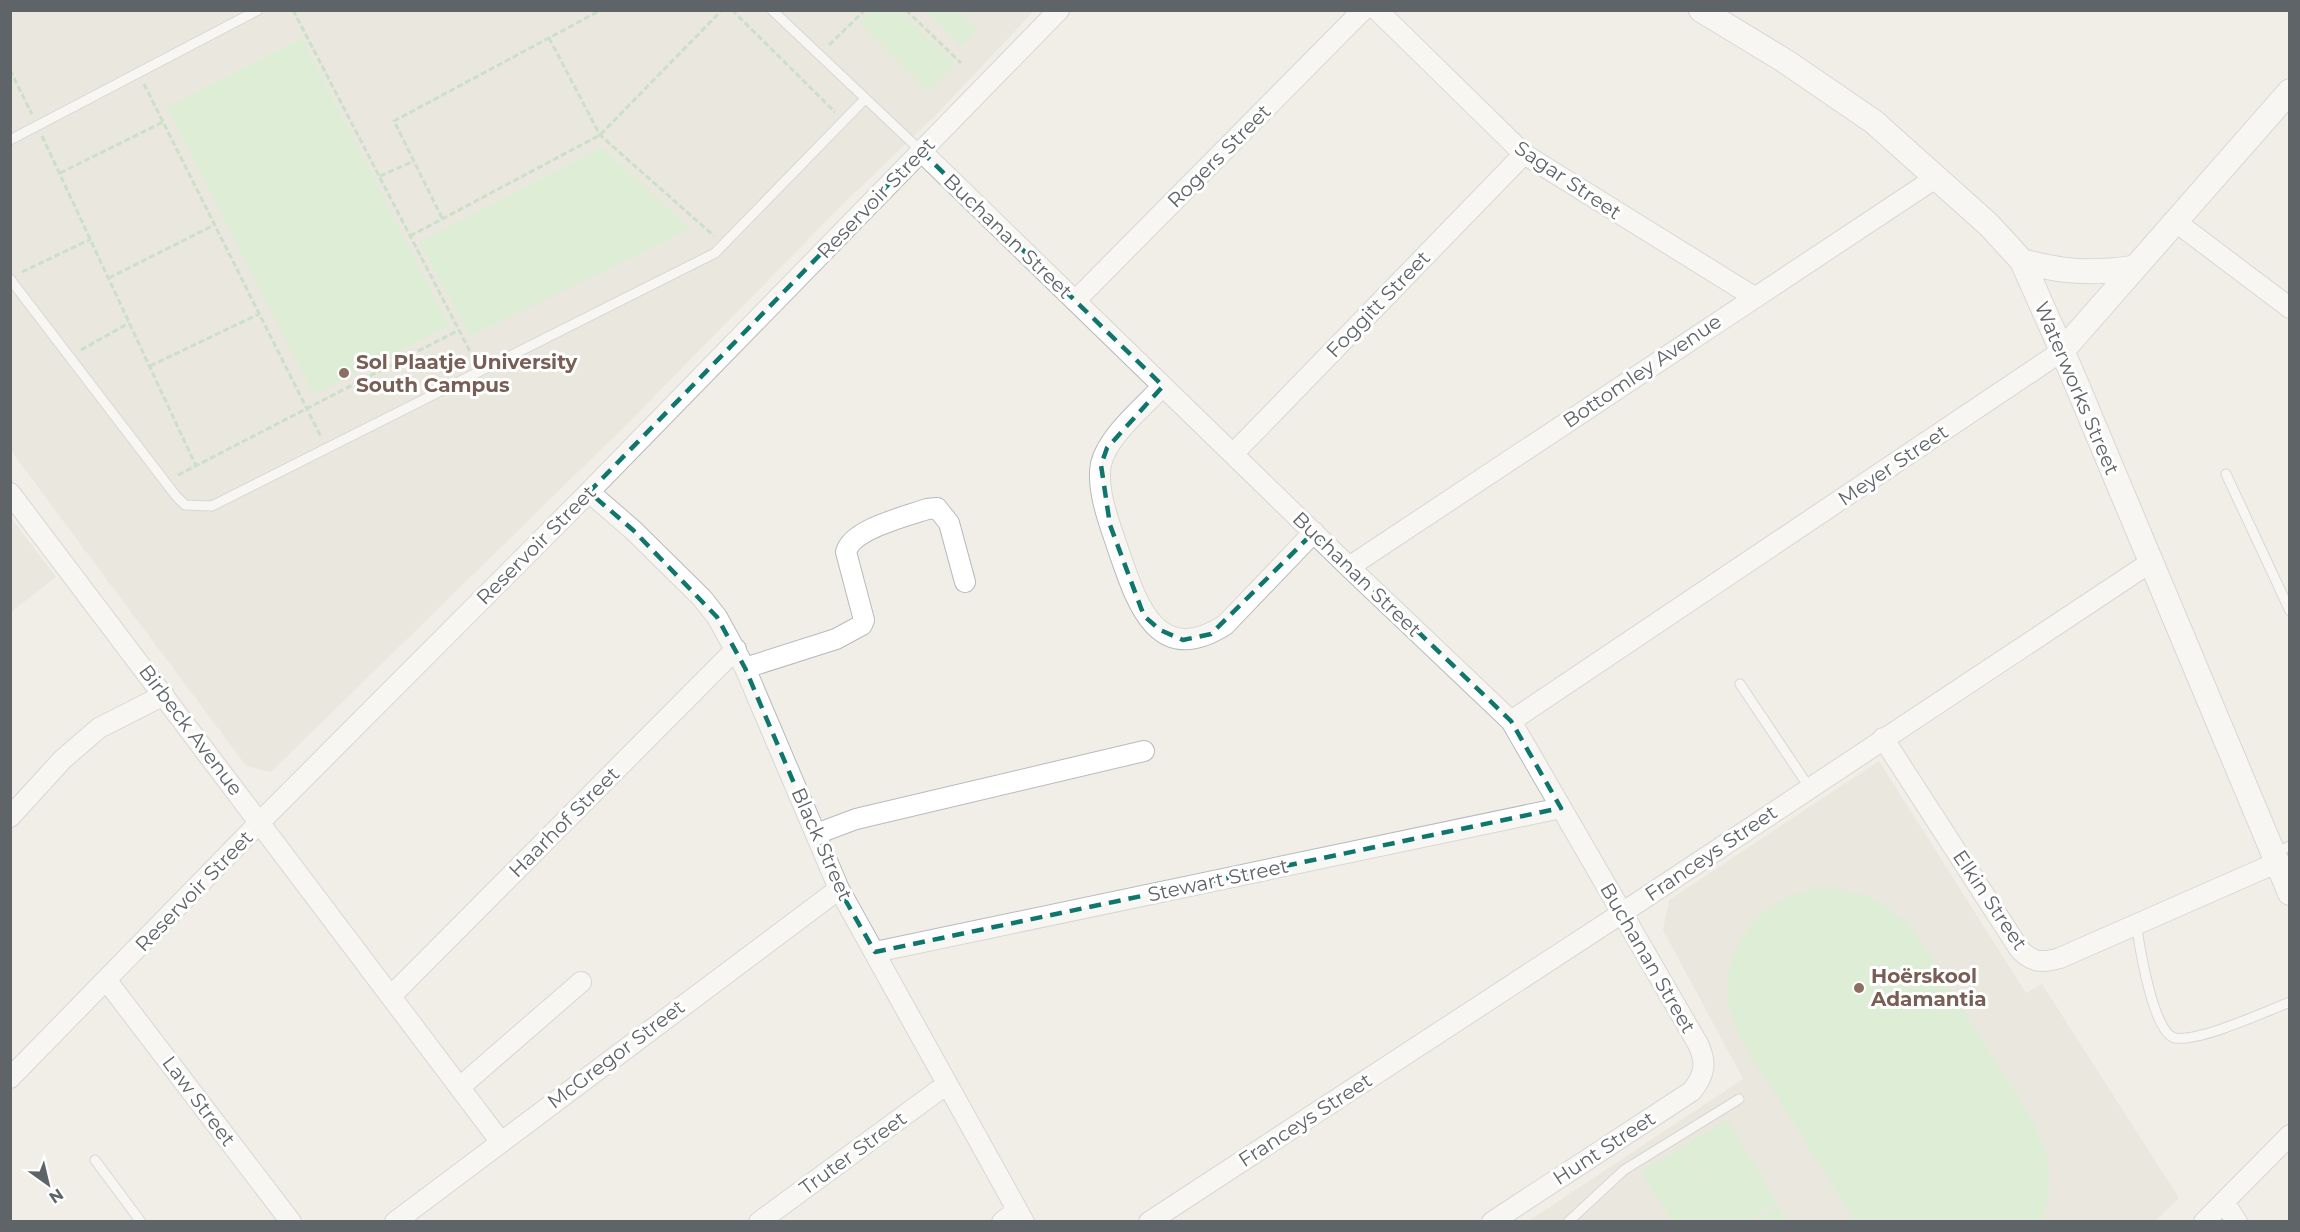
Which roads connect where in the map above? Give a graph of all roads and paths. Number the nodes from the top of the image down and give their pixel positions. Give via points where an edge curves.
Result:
1 (258, 10) edge
2 (293, 10) edge
3 (601, 10) edge
4 (722, 10) edge
5 (732, 10) edge
6 (772, 10) edge
7 (865, 10) edge
8 (906, 10) edge
9 (1059, 10) edge
10 (1363, 10) edge
11 (1377, 10) edge
12 (1701, 10) edge
13 (549, 38) junction
14 (819, 55) junction
15 (961, 63) dead end
16 (10, 70) edge
17 (138, 73) junction
18 (2289, 91) edge
19 (865, 99) junction
20 (2289, 107) edge
21 (844, 121) junction
22 (163, 122) junction
23 (38, 126) junction
24 (600, 135) junction
25 (10, 140) edge
26 (921, 151) junction
27 (1524, 154) junction
28 (2231, 160) junction
29 (414, 161) junction
30 (60, 173) junction
31 (379, 176) junction
32 (1936, 177) junction
33 (442, 219) junction
34 (2176, 222) junction
35 (214, 225) junction
36 (410, 236) junction
37 (90, 239) junction
38 (723, 244) junction
39 (2022, 261) junction
40 (2132, 268) junction
41 (21, 273) dead end
42 (108, 278) junction
43 (10, 279) edge
44 (1754, 297) junction
45 (1075, 301) junction
46 (2289, 308) edge
47 (259, 314) junction
48 (129, 323) junction
49 (459, 330) junction
50 (2062, 351) junction
51 (70, 357) junction
52 (150, 366) junction
53 (481, 372) junction
54 (1163, 386) junction
55 (306, 409) junction
56 (328, 449) junction
57 (1233, 454) junction
58 (196, 466) junction
59 (2226, 474) dead end
60 (165, 482) junction
61 (589, 492) junction
62 (10, 493) edge
63 (1314, 532) junction
64 (2151, 562) junction
65 (1349, 567) junction
66 (965, 582) dead end
67 (2289, 611) edge
68 (736, 649) junction
69 (745, 668) junction
70 (1740, 684) dead end
71 (164, 695) junction
72 (1511, 721) junction
73 (1883, 738) junction
74 (1144, 751) dead end
75 (1809, 787) junction
76 (1561, 808) junction
77 (10, 817) edge
78 (260, 822) junction
79 (816, 834) junction
80 (2279, 854) edge
81 (839, 889) junction
82 (2289, 893) edge
83 (1622, 913) junction
84 (2136, 923) junction
85 (875, 952) junction
86 (107, 981) junction
87 (581, 982) dead end
88 (392, 995) junction
89 (2289, 1002) edge
90 (1705, 1065) joint
91 (10, 1078) edge
92 (947, 1084) junction
93 (460, 1087) junction
94 (1739, 1099) dead end
95 (2289, 1134) edge
96 (500, 1141) junction
97 (95, 1160) dead end
98 (2224, 1202) junction
99 (1014, 1218) edge
100 (141, 1221) edge
101 (291, 1221) edge
102 (394, 1221) edge
103 (759, 1221) edge
104 (1149, 1221) edge
105 (1492, 1221) edge
106 (1568, 1221) edge
107 (2204, 1221) edge
108 (2237, 1221) edge

1 - 17 lane
2 - 31 path
3 - 13 path
4 - 24 path
5 - 21 path
6 - 14 lane
7 - 14 path
8 - 15 path
9 - 26 street, Reservoir Street
10 - 45 street, Rogers Street
11 - 27 street, Sagar Street
12 - 32 street, Waterworks Street via 1860,111
13 - 24 path
13 - 29 path via 394,121
14 - 19 lane
16 - 23 path
17 - 22 path
17 - 23 lane
18 - 28 street, Meyer Street
19 - 21 lane
19 - 26 lane
20 - 28 street, Meyer Street via 2253,144
21 - 38 lane
22 - 30 path
22 - 35 path
23 - 25 lane
23 - 30 path
24 - 33 path
24 - 38 path
26 - 45 street, Buchanan Street
26 - 61 street, Reservoir Street
27 - 44 street, Sagar Street
27 - 57 street, Foggitt Street
28 - 34 street, Meyer Street
29 - 31 path
29 - 33 path
30 - 37 path
31 - 36 path
32 - 39 street, Waterworks Street
32 - 44 street, Bottomley Avenue
33 - 36 path
34 - 40 street, Meyer Street
34 - 46 street
35 - 42 path
35 - 47 path
36 - 49 path
37 - 41 path
37 - 42 path
38 - 53 lane via 715,253
39 - 40 street via 2058,271 2095,273
39 - 50 street, Waterworks Street
40 - 50 street, Meyer Street
42 - 48 path
43 - 51 lane
44 - 65 street, Bottomley Avenue
45 - 54 street, Buchanan Street
47 - 52 path
47 - 55 path
48 - 51 path
48 - 52 path
49 - 53 path
49 - 55 path
50 - 64 street, Waterworks Street
50 - 72 street, Meyer Street
51 - 60 lane
52 - 58 path
53 - 56 lane
54 - 57 street, Buchanan Street
54 - 63 street via 1107,448 1101,465 1110,525 1144,616 1160,630 1183,640 1211,634 1225,625
55 - 56 path
55 - 58 path
56 - 60 lane via 212,506 185,505
57 - 63 street, Buchanan Street
58 - 60 path
59 - 67 lane
61 - 68 street, Black Street via 702,598
61 - 78 street, Reservoir Street
62 - 71 street, Birbeck Avenue
63 - 65 street, Buchanan Street
64 - 73 street, Franceys Street
64 - 80 street, Waterworks Street
65 - 72 street, Buchanan Street
66 - 69 street via 949,524 937,508 857,535 846,552 864,620 862,625 836,639
68 - 69 street, Black Street
68 - 88 street, Haarhof Street
69 - 79 street, Black Street
70 - 75 lane
71 - 77 street via 99,728 63,759
71 - 78 street, Birbeck Avenue
72 - 76 street, Buchanan Street
73 - 75 street, Franceys Street
73 - 84 street, Elkin Street via 2025,955 2034,961 2053,960
74 - 79 street via 856,819
75 - 83 street, Franceys Street
76 - 83 street, Buchanan Street
76 - 85 street, Stewart Street
78 - 86 street, Reservoir Street
78 - 88 street, Birbeck Avenue
79 - 81 street, Black Street
80 - 82 street, Waterworks Street
80 - 84 street, Elkin Street
81 - 85 street, Black Street
81 - 96 street, McGregor Street
83 - 90 street, Buchanan Street via 1698,1044
83 - 104 street, Franceys Street
84 - 89 lane via 2152,1002 2167,1034 2175,1038 2204,1034
85 - 92 street, Black Street
86 - 91 street, Reservoir Street
86 - 101 street, Law Street
87 - 93 street
88 - 93 street, Birbeck Avenue
90 - 105 street, Hunt Street via 1692,1091
92 - 99 street, Black Street
92 - 103 street, Truter Street
93 - 96 street, Birbeck Avenue
94 - 106 lane via 1624,1170
95 - 98 street
96 - 102 street, McGregor Street
97 - 100 lane
98 - 107 street
98 - 108 street

